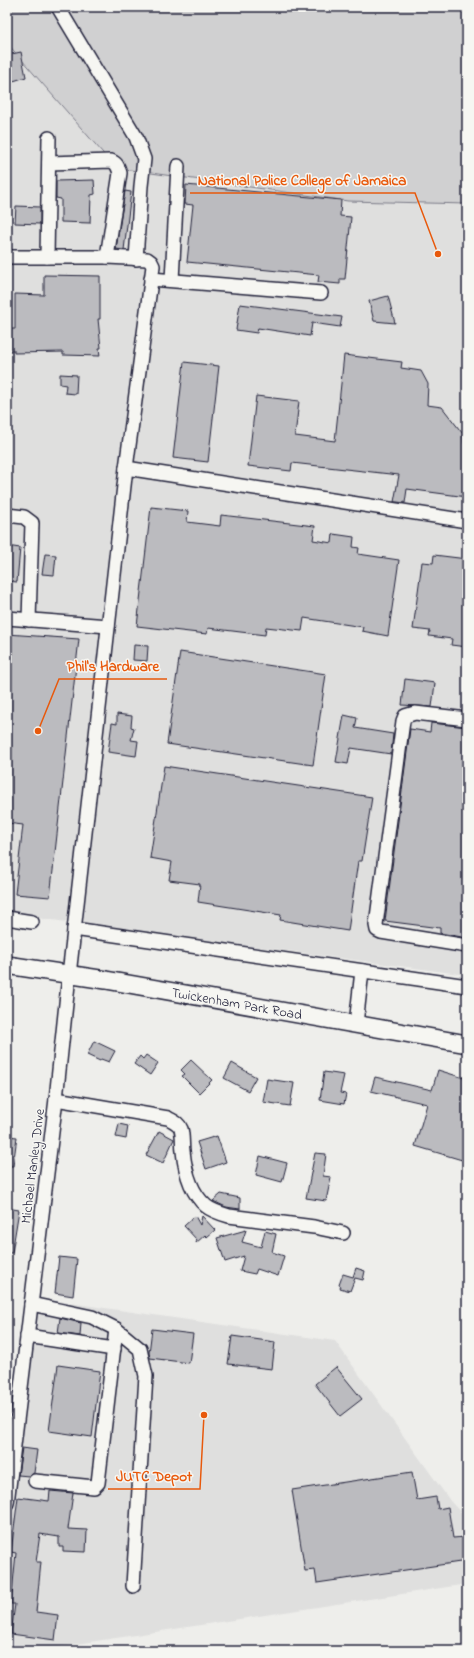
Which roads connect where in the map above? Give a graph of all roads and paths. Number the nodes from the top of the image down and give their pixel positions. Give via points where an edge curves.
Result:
1 (58, 7) edge
2 (49, 138) dead end
3 (49, 163) junction
4 (178, 166) dead end
5 (7, 257) edge
6 (47, 257) junction
7 (108, 257) junction
8 (136, 259) junction
9 (151, 279) junction
10 (172, 280) junction
11 (321, 293) dead end
12 (126, 468) junction
13 (7, 515) edge
14 (467, 521) edge
15 (7, 618) edge
16 (29, 620) junction
17 (108, 626) junction
18 (467, 718) edge
19 (7, 918) edge
20 (32, 922) dead end
21 (74, 929) junction
22 (467, 946) edge
23 (7, 965) edge
24 (362, 971) junction
25 (69, 975) junction
26 (467, 986) edge
27 (356, 1024) junction
28 (467, 1044) edge
29 (56, 1099) junction
30 (343, 1233) dead end
31 (31, 1304) junction
32 (116, 1329) junction
33 (27, 1336) junction
34 (114, 1349) junction
35 (35, 1481) dead end
36 (7, 1503) edge
37 (134, 1586) dead end

1 - 8 street via 136,137 144,159
2 - 3 street
3 - 6 street
3 - 7 street via 111,161 119,168
4 - 10 street
5 - 6 street
6 - 7 street
7 - 8 street
8 - 9 street, Michael Manley Drive via 147,259 151,262
9 - 10 street
9 - 12 street, Michael Manley Drive
10 - 11 street
12 - 14 street
12 - 17 street, Michael Manley Drive
13 - 16 street via 24,517 32,523
15 - 16 street
16 - 17 street
17 - 21 street, Michael Manley Drive
18 - 22 street via 415,713 405,716 376,925 377,930 381,932
19 - 20 street
21 - 24 street
21 - 25 street, Michael Manley Drive
23 - 25 main road, Twickenham Park Road
24 - 26 street
24 - 27 street
25 - 27 main road, Twickenham Park Road
25 - 29 street, Michael Manley Drive
27 - 28 main road, Twickenham Park Road
29 - 30 street via 168,1118 176,1122 181,1129 189,1182 207,1207 216,1212
29 - 31 street, Michael Manley Drive
31 - 32 street via 92,1317
31 - 33 street, Michael Manley Drive
32 - 34 street
32 - 37 street via 140,1349 146,1376
33 - 34 street
33 - 36 street, Michael Manley Drive
34 - 35 street via 98,1483 94,1487

